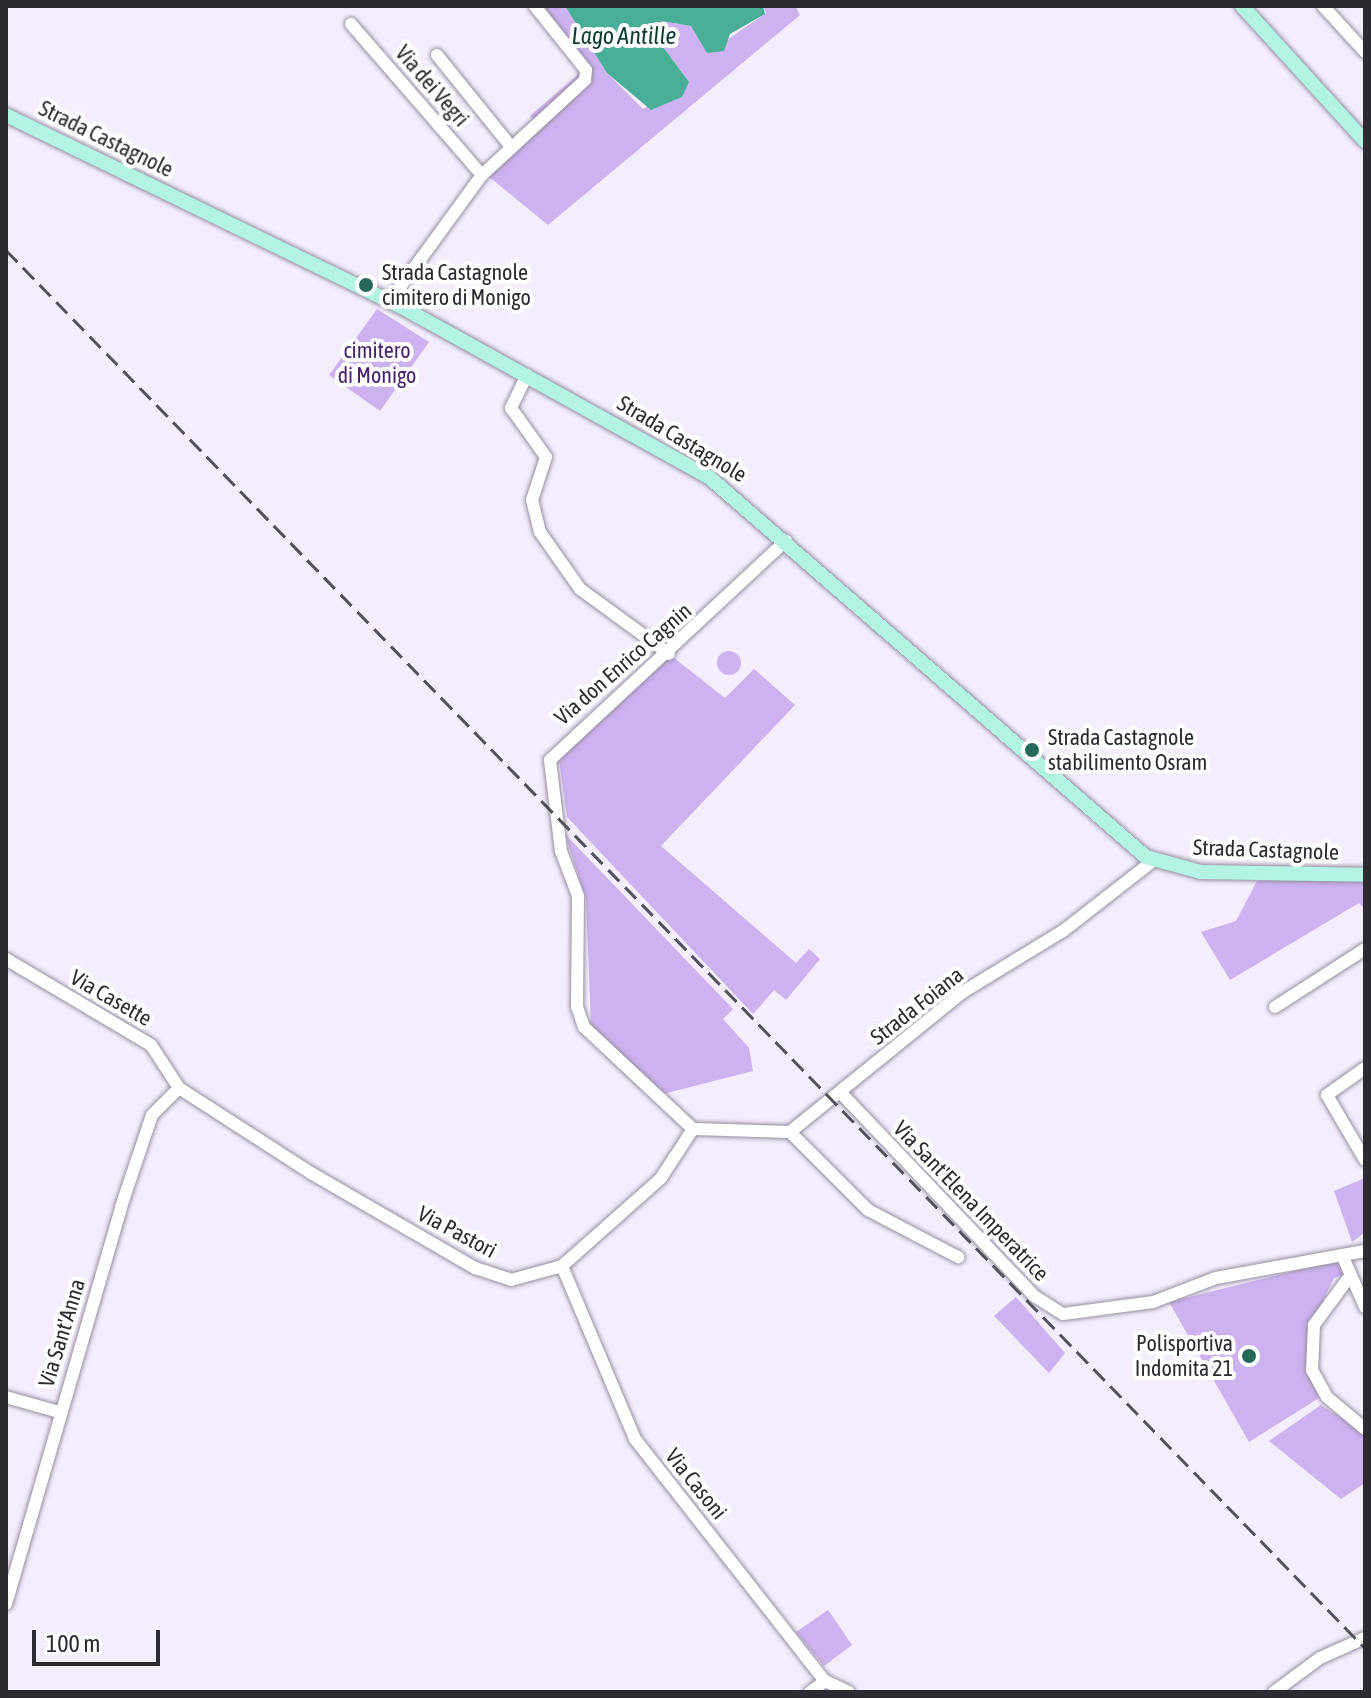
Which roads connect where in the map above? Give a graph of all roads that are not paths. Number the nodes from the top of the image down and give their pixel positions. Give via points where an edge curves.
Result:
1 (535, 6) edge
2 (1242, 6) edge
3 (1323, 6) edge
4 (351, 24) dead end
5 (1365, 52) edge
6 (437, 55) dead end
7 (6, 115) edge
8 (1365, 141) edge
9 (512, 148) junction
10 (482, 175) junction
11 (390, 301) junction
12 (527, 375) junction
13 (786, 541) junction
14 (669, 654) junction
15 (1153, 861) junction
16 (1365, 875) edge
17 (1365, 949) edge
18 (6, 959) edge
19 (1275, 1007) dead end
20 (1365, 1068) edge
21 (179, 1088) junction
22 (840, 1092) junction
23 (693, 1129) junction
24 (790, 1132) junction
25 (1365, 1160) edge
26 (1365, 1251) edge
27 (1342, 1255) junction
28 (958, 1257) dead end
29 (562, 1266) junction
30 (1347, 1280) junction
31 (1365, 1307) edge
32 (6, 1397) edge
33 (59, 1412) junction
34 (1365, 1429) edge
35 (6, 1604) edge
36 (1365, 1638) edge
37 (825, 1681) junction
38 (810, 1692) edge
39 (849, 1692) edge
40 (1274, 1692) edge

1 - 9 street via 586,70 585,80
2 - 8 main road
3 - 5 street
4 - 10 street, Via dei Vegri
6 - 9 street, Via dei Vegri
7 - 11 main road, Strada Castagnole
9 - 10 street
10 - 11 street
11 - 12 main road, Strada Castagnole
12 - 13 main road, Strada Castagnole via 710,478
12 - 14 street via 511,408 546,457 532,504 540,532 580,589
13 - 14 street, Via don Enrico Cagnin
13 - 15 main road, Strada Castagnole
14 - 23 street, Via don Enrico Cagnin via 555,751 550,769 561,851 578,896 577,994 584,1027
15 - 16 main road, Strada Castagnole via 1201,872
15 - 22 street, Strada Foiana via 1063,931 963,992
17 - 19 street
18 - 21 street, Via Casette via 151,1045
20 - 25 street via 1327,1095
21 - 29 street, Via Pastori via 475,1268 511,1280
21 - 33 street, Via Sant'Anna via 152,1115
22 - 24 street, Strada Foiana
22 - 27 street, Via Sant'Elena Imperatrice via 1034,1296 1063,1314 1153,1302 1216,1278
23 - 24 street
23 - 29 street, Via Pastori via 661,1178
24 - 28 street via 868,1210
26 - 27 street, Via Sant'Elena Imperatrice
27 - 30 street
29 - 37 street, Via Casoni via 635,1439
30 - 31 street
30 - 34 street via 1314,1325 1312,1370 1327,1397
32 - 33 street
33 - 35 street, Via Sant'Anna
36 - 40 street via 1320,1658
37 - 38 street
37 - 39 street, Via Casoni

